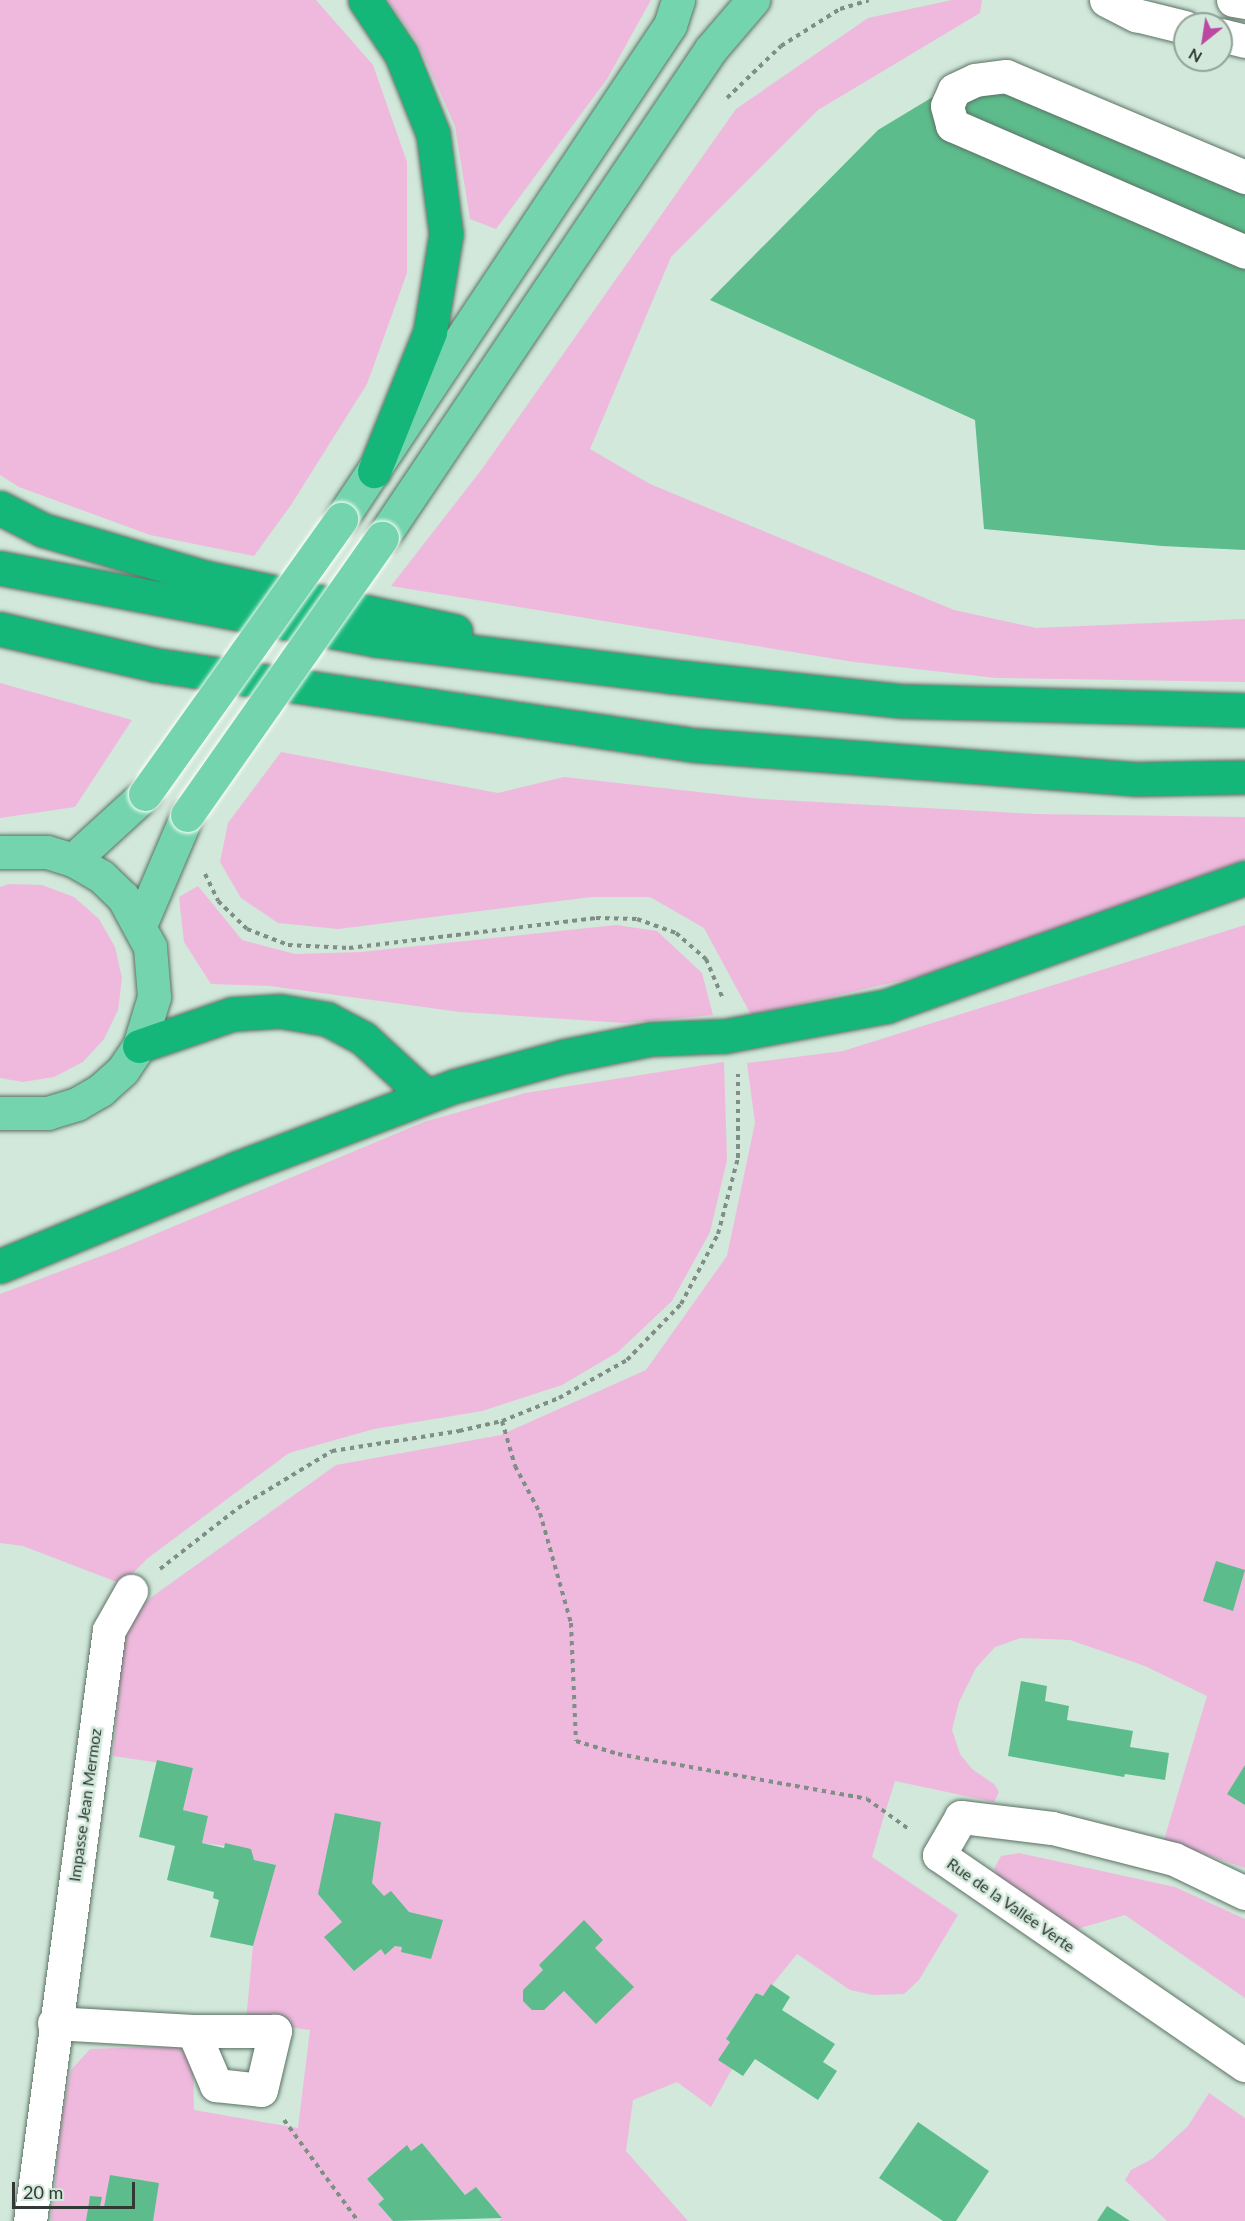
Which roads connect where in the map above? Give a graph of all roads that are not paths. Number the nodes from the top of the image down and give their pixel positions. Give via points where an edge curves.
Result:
1 (365, 0) edge
2 (678, 0) edge
3 (753, 0) edge
4 (1106, 0) edge
5 (1233, 0) edge
6 (1245, 2) edge
7 (1173, 24) edge
8 (1245, 177) edge
9 (1245, 252) edge
10 (374, 471) junction
11 (0, 508) edge
12 (0, 567) edge
13 (0, 629) edge
14 (668, 676) junction
15 (1245, 710) edge
16 (1245, 777) edge
17 (0, 852) edge
18 (74, 860) junction
19 (1245, 878) edge
20 (141, 923) junction
21 (139, 1046) junction
22 (426, 1096) junction
23 (0, 1113) edge
24 (0, 1266) edge
25 (131, 1592) road end
26 (1245, 1893) edge
27 (54, 2023) junction
28 (193, 2031) junction
29 (1245, 2065) edge
30 (30, 2221) edge

1 - 10 highway via 401,54 433,134 446,234 430,332
2 - 10 main road via 670,25
3 - 20 main road, bridge via 711,49 382,538 187,815
4 - 7 street via 1136,15
5 - 6 street
8 - 9 street via 1006,75 975,80 954,90 947,106 952,125
10 - 18 main road, bridge via 145,794
11 - 14 highway via 43,530 207,578
12 - 14 highway via 376,640
13 - 16 highway via 156,665 694,745 1135,779
14 - 15 highway via 903,700
17 - 18 main road via 47,852
18 - 20 main road via 123,897
19 - 22 highway via 887,1005 725,1036 640,1041 565,1056
20 - 21 main road via 150,947 154,998
21 - 22 highway via 232,1014 280,1011 327,1019 363,1038
21 - 23 main road via 116,1076 76,1104 48,1113
22 - 24 highway
25 - 27 street, Impasse Jean Mermoz via 109,1630
26 - 29 street, Rue de la Vallée Verte via 1174,1859 1018,1823 961,1816 939,1855
27 - 28 street
27 - 30 street, Impasse Jean Mermoz
28 - 28 street via 216,2085 261,2090 275,2031

